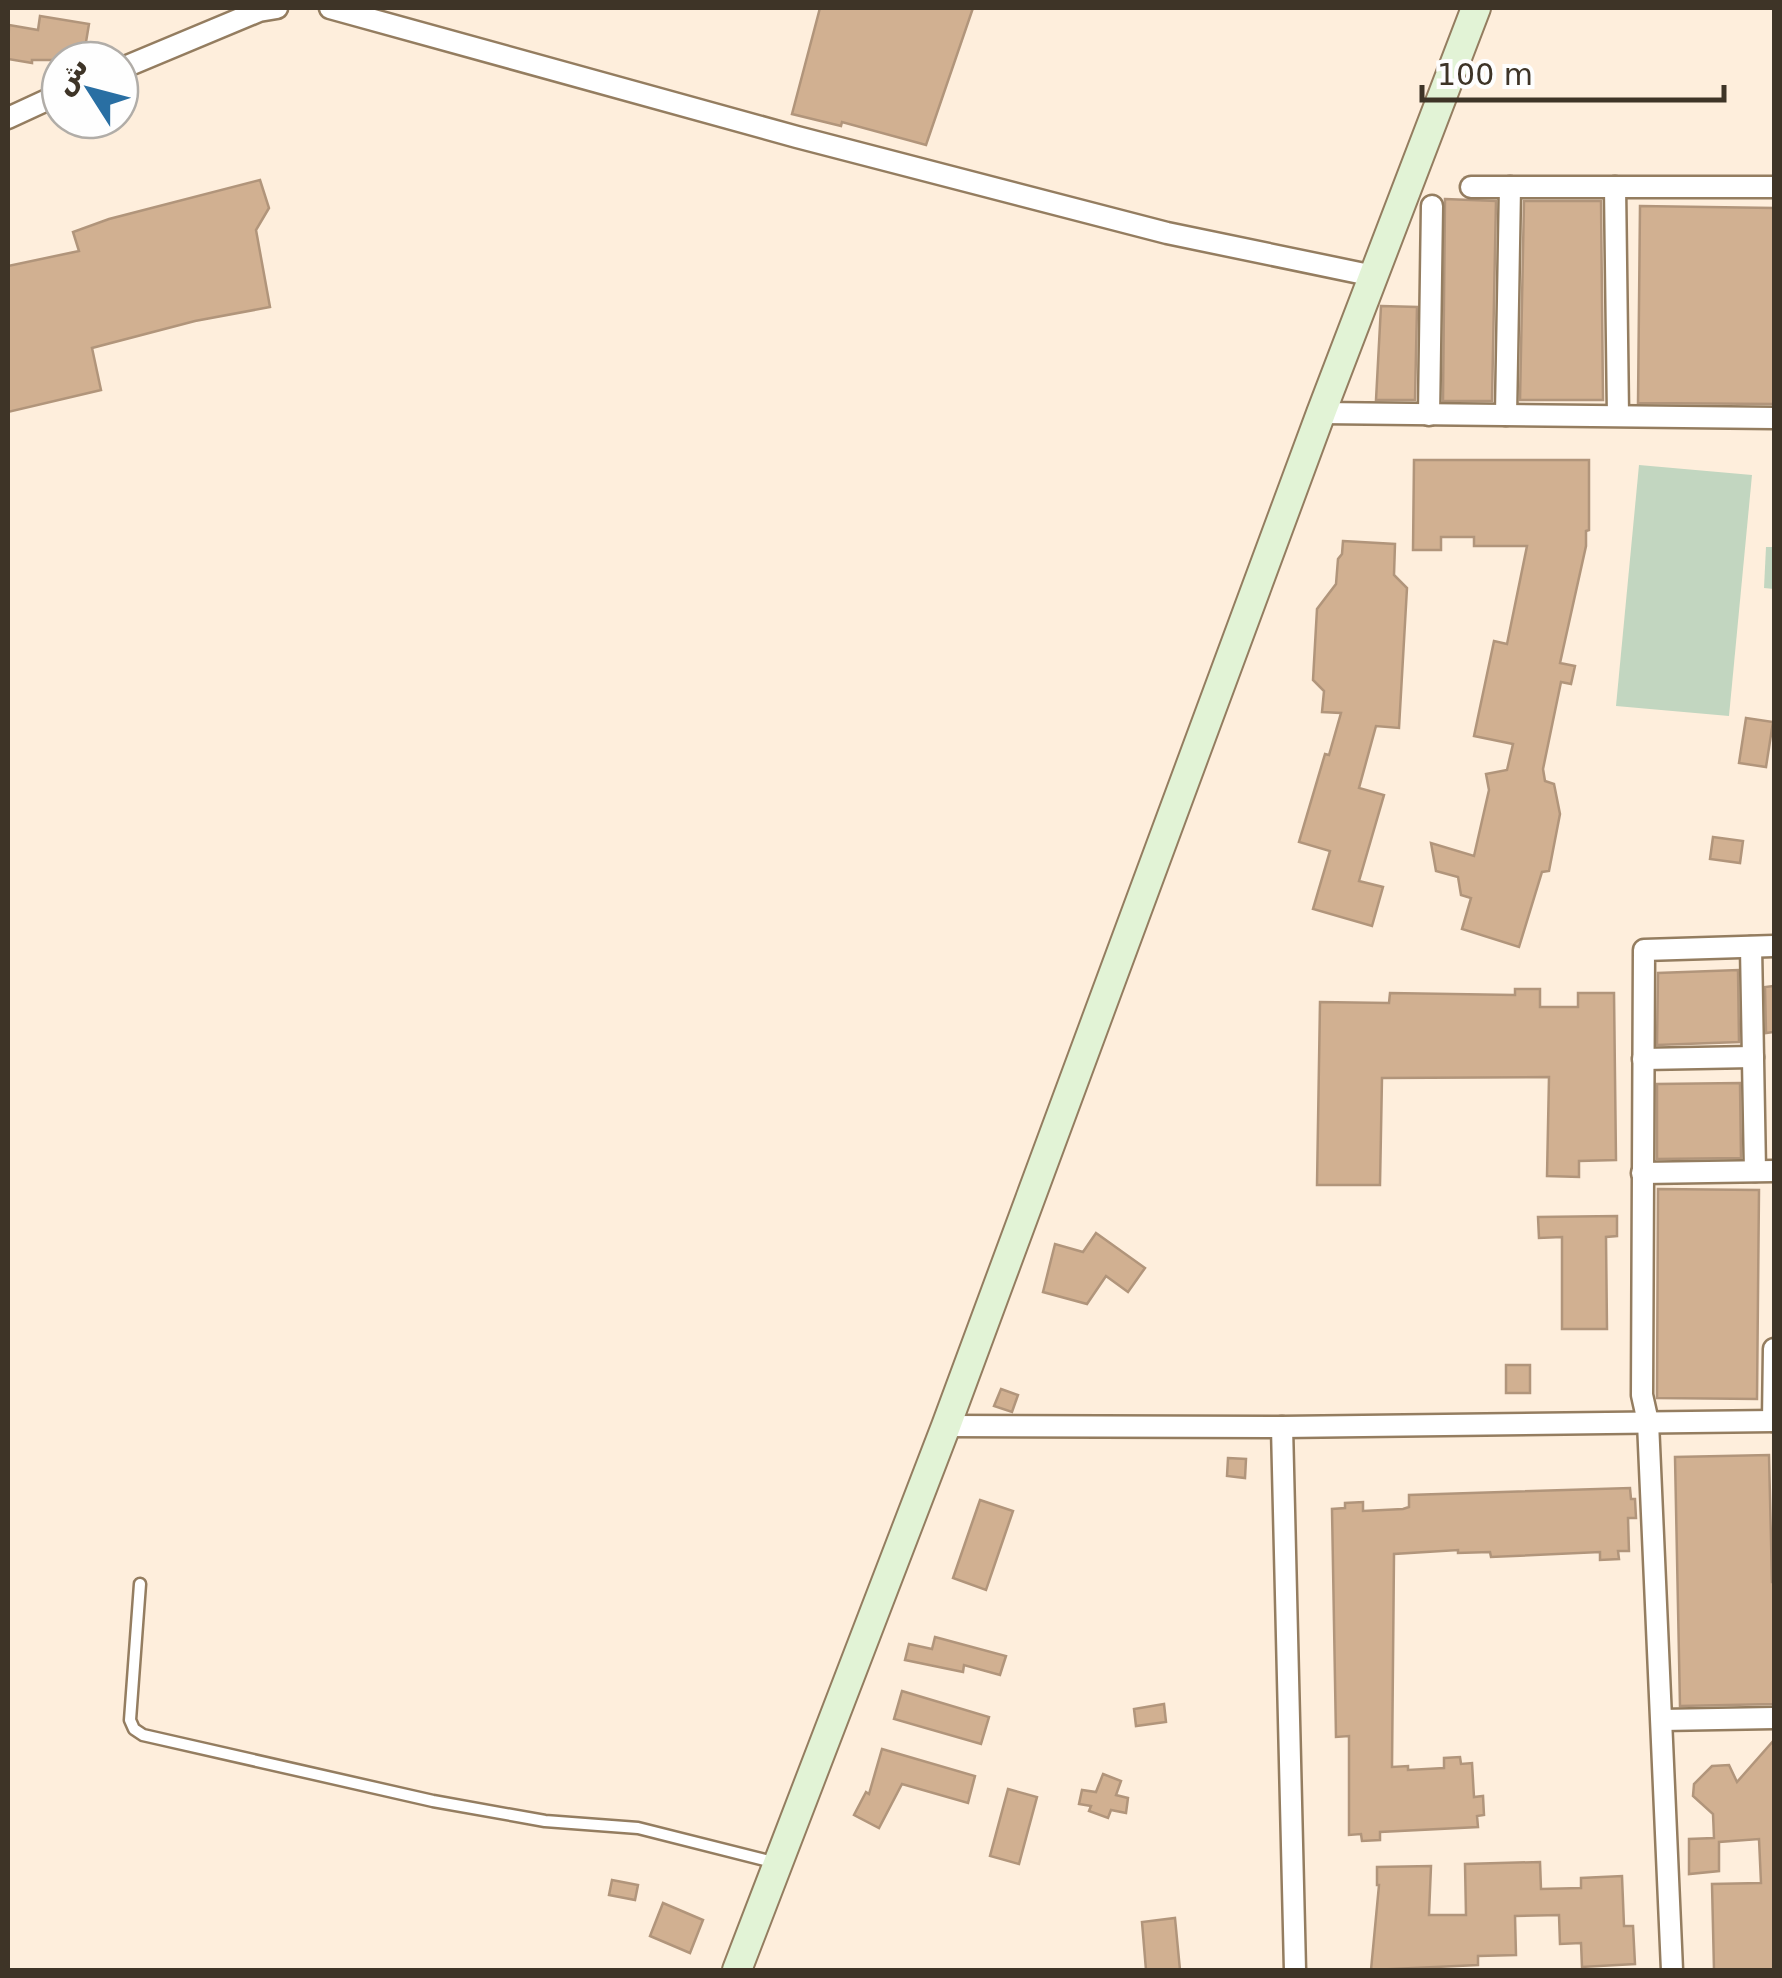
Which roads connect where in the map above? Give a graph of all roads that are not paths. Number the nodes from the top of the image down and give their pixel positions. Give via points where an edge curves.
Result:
1 (277, 8) edge
2 (330, 8) edge
3 (1476, 8) edge
4 (140, 61) edge
5 (40, 103) edge
6 (8, 118) edge
7 (1471, 186) dead end
8 (1510, 187) junction
9 (1615, 187) junction
10 (1774, 187) edge
11 (1432, 206) dead end
12 (1374, 276) junction
13 (1321, 413) junction
14 (1429, 416) junction
15 (1506, 416) junction
16 (1618, 416) junction
17 (1774, 418) edge
18 (1774, 946) edge
19 (1750, 947) junction
20 (1753, 1057) junction
21 (1643, 1060) junction
22 (1765, 1171) edge
23 (1642, 1174) junction
24 (1774, 1349) edge
25 (1648, 1422) junction
26 (1774, 1422) edge
27 (946, 1426) junction
28 (1282, 1427) junction
29 (140, 1584) dead end
30 (1774, 1718) edge
31 (1662, 1720) junction
32 (778, 1863) junction
33 (737, 1966) edge
34 (1295, 1970) edge
35 (1672, 1970) edge

1 - 4 street
2 - 12 street via 1167,233
3 - 12 main road
5 - 6 street
7 - 8 street
8 - 9 street
8 - 15 street
9 - 10 street
9 - 16 street
11 - 14 street
12 - 13 main road
13 - 14 street
13 - 27 main road
14 - 15 street
15 - 16 street
16 - 17 street
18 - 19 street
19 - 20 street
19 - 21 street via 1644,950
20 - 21 street
20 - 22 street
21 - 23 street
22 - 23 street
23 - 25 street via 1642,1395
24 - 26 street
25 - 26 street
25 - 28 street
25 - 31 street
27 - 28 street
27 - 32 main road
28 - 34 street
29 - 32 lane via 130,1720 143,1735 432,1801 545,1821 638,1828
30 - 31 street
31 - 35 street
32 - 33 main road

